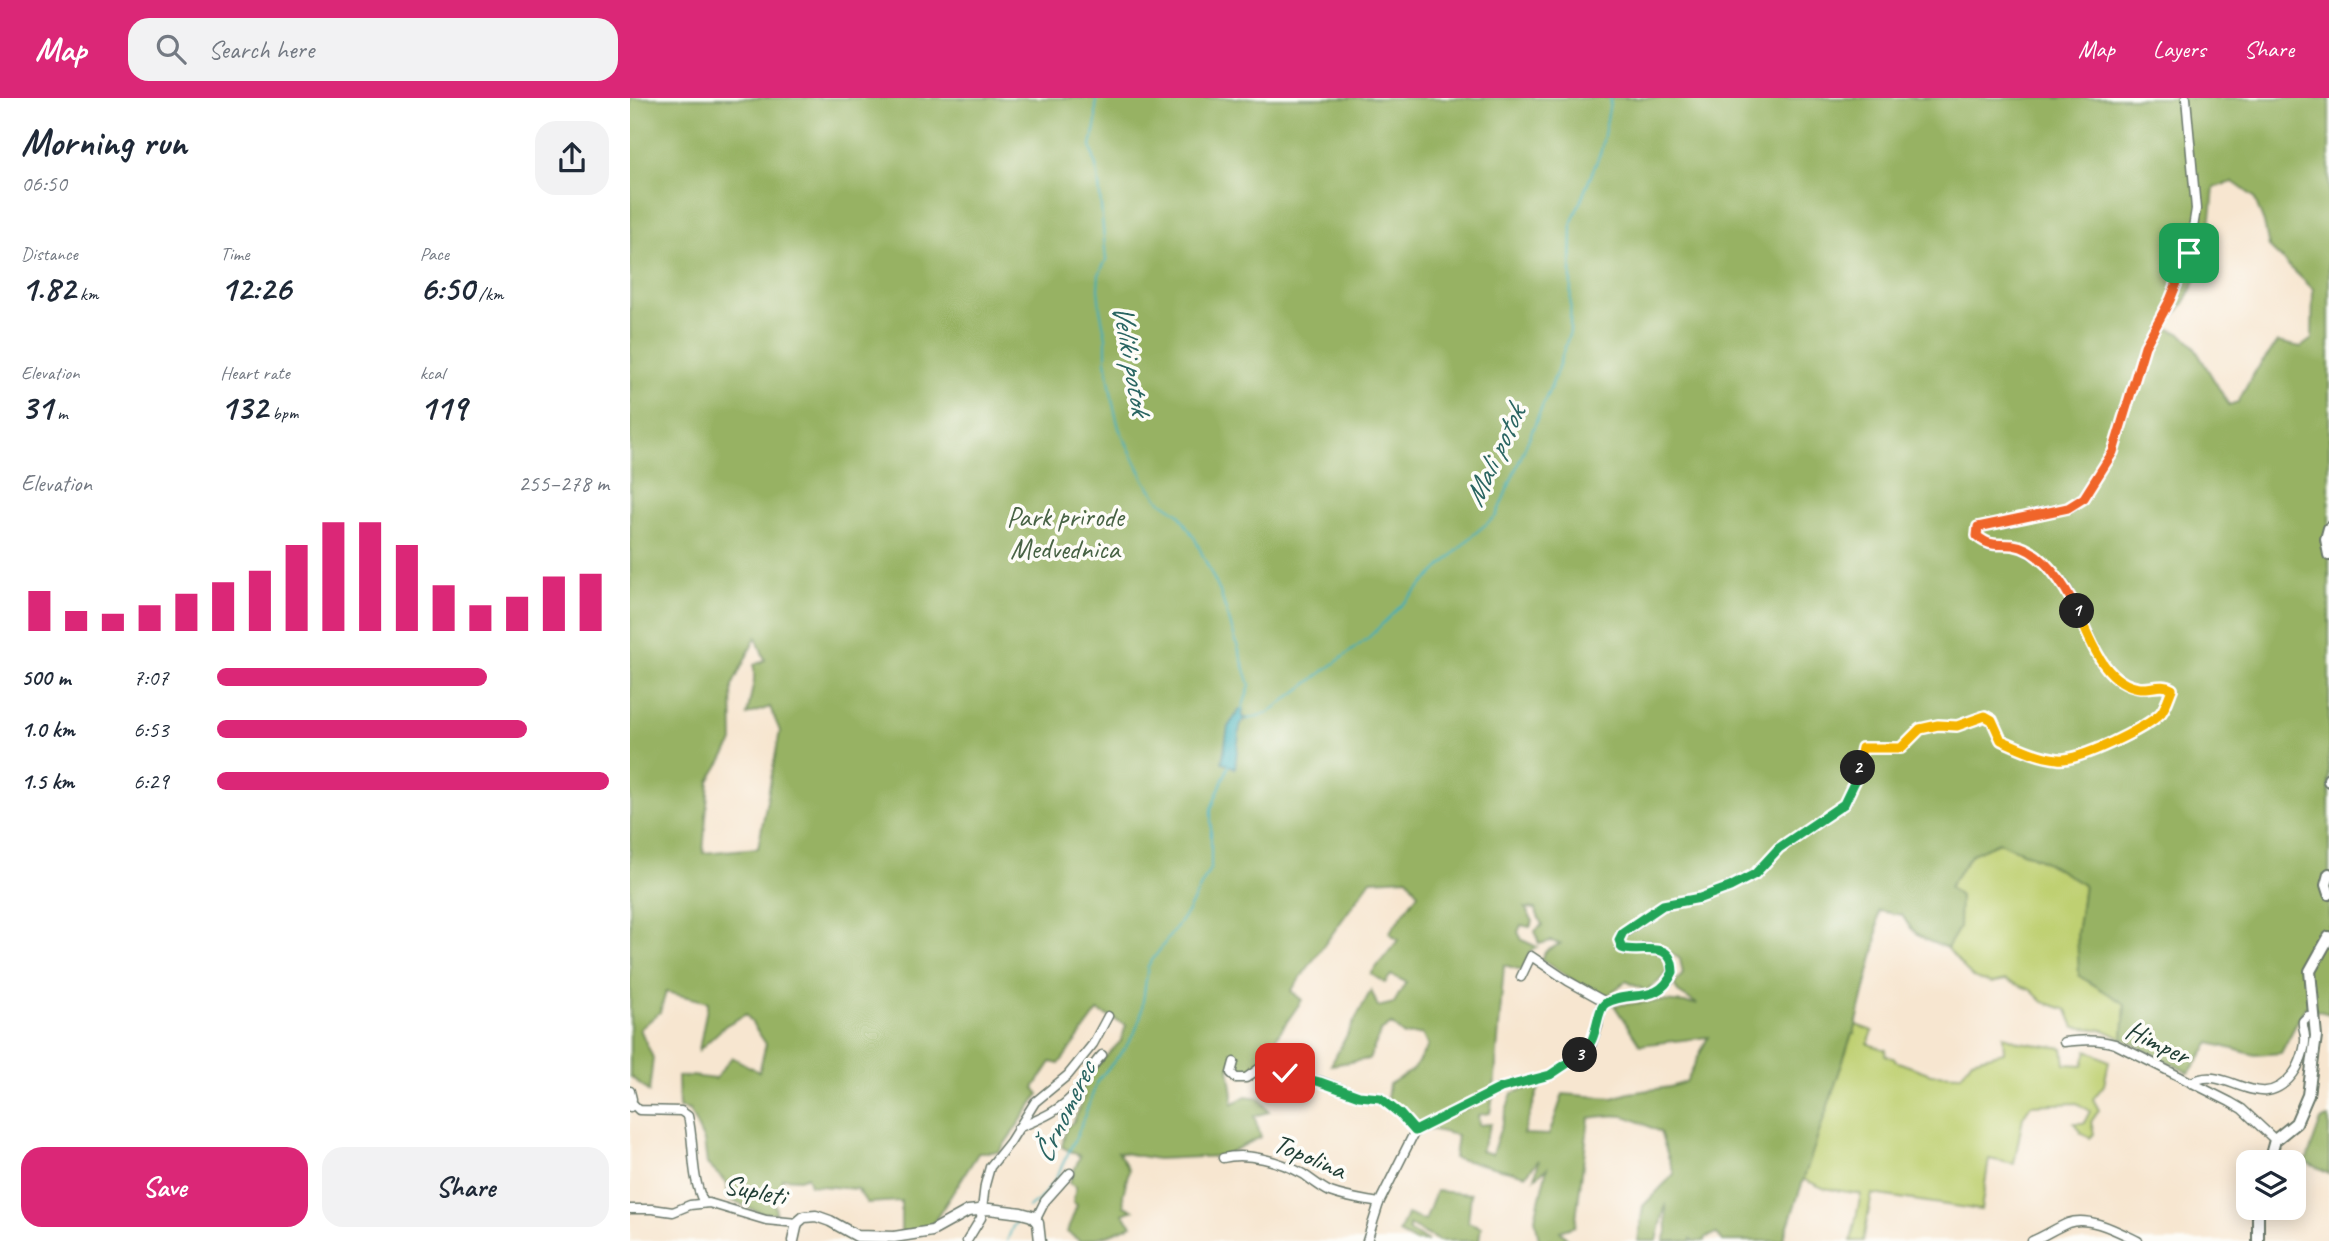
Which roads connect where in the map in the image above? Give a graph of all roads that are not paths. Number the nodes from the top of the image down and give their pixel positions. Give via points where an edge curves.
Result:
1 (2186, 98) edge
2 (2329, 528) edge
3 (2329, 555) edge
4 (2329, 874) edge
5 (2329, 894) edge
6 (2329, 937) edge
7 (1521, 977) dead end
8 (1604, 1004) junction
9 (1108, 1016) dead end
10 (2315, 1017) junction
11 (2064, 1042) dead end
12 (1102, 1055) dead end
13 (1234, 1062) dead end
14 (2191, 1083) junction
15 (630, 1091) edge
16 (631, 1105) edge
17 (1018, 1128) junction
18 (1415, 1131) junction
19 (2276, 1140) junction
20 (2273, 1150) edge
21 (1223, 1158) dead end
22 (1070, 1173) dead end
23 (704, 1203) junction
24 (1379, 1203) junction
25 (630, 1209) edge
26 (982, 1209) junction
27 (1036, 1219) junction
28 (2258, 1220) edge
29 (797, 1223) junction
30 (793, 1241) edge
31 (968, 1241) edge
32 (1040, 1241) edge
33 (1367, 1241) edge
34 (2032, 1241) edge
35 (2138, 1241) edge
36 (2258, 1241) edge

1 - 8 street via 2196,209 2189,253 2145,346 2113,452 2084,498 2068,508 1978,527 1977,536 1989,545 2016,545 2042,560 2066,587 2102,663 2118,679 2139,688 2172,689 2162,712 2139,730 2060,760 2001,740 1992,720 1985,716 1957,726 1920,729 1901,748 1862,748 1856,779 1844,804 1779,848 1755,874 1700,898 1663,905 1620,936 1625,950 1660,950 1672,963 1673,972 1660,990
2 - 3 main road
4 - 5 main road
6 - 10 main road via 2310,971
7 - 8 street via 1531,956
8 - 18 street via 1591,1045 1573,1061 1550,1075 1485,1095
9 - 17 street via 1093,1044 1068,1075 1035,1102
10 - 14 street, Himper via 2303,1021 2299,1064 2277,1088 2263,1093 2223,1081
10 - 19 main road via 2308,1094 2297,1123
11 - 14 street, Himper via 2115,1044
12 - 17 street via 1058,1110
13 - 18 street via 1231,1073 1236,1078 1271,1068 1359,1096 1380,1098
14 - 19 street, Himper via 2242,1110
15 - 16 street
16 - 23 street, Supleti via 639,1110 681,1111 688,1116 694,1170
17 - 26 street via 990,1167
18 - 24 street
19 - 20 main road
21 - 24 street, Topolina via 1239,1155 1273,1163 1300,1172 1338,1195
22 - 27 street
23 - 25 street, Supleti via 673,1212
23 - 29 street, Supleti via 766,1220
24 - 33 street
26 - 27 street
26 - 29 street via 964,1213 932,1231 894,1237 857,1236 816,1216
26 - 31 street
27 - 32 street
28 - 36 main road
29 - 30 street
34 - 35 street via 2078,1221

